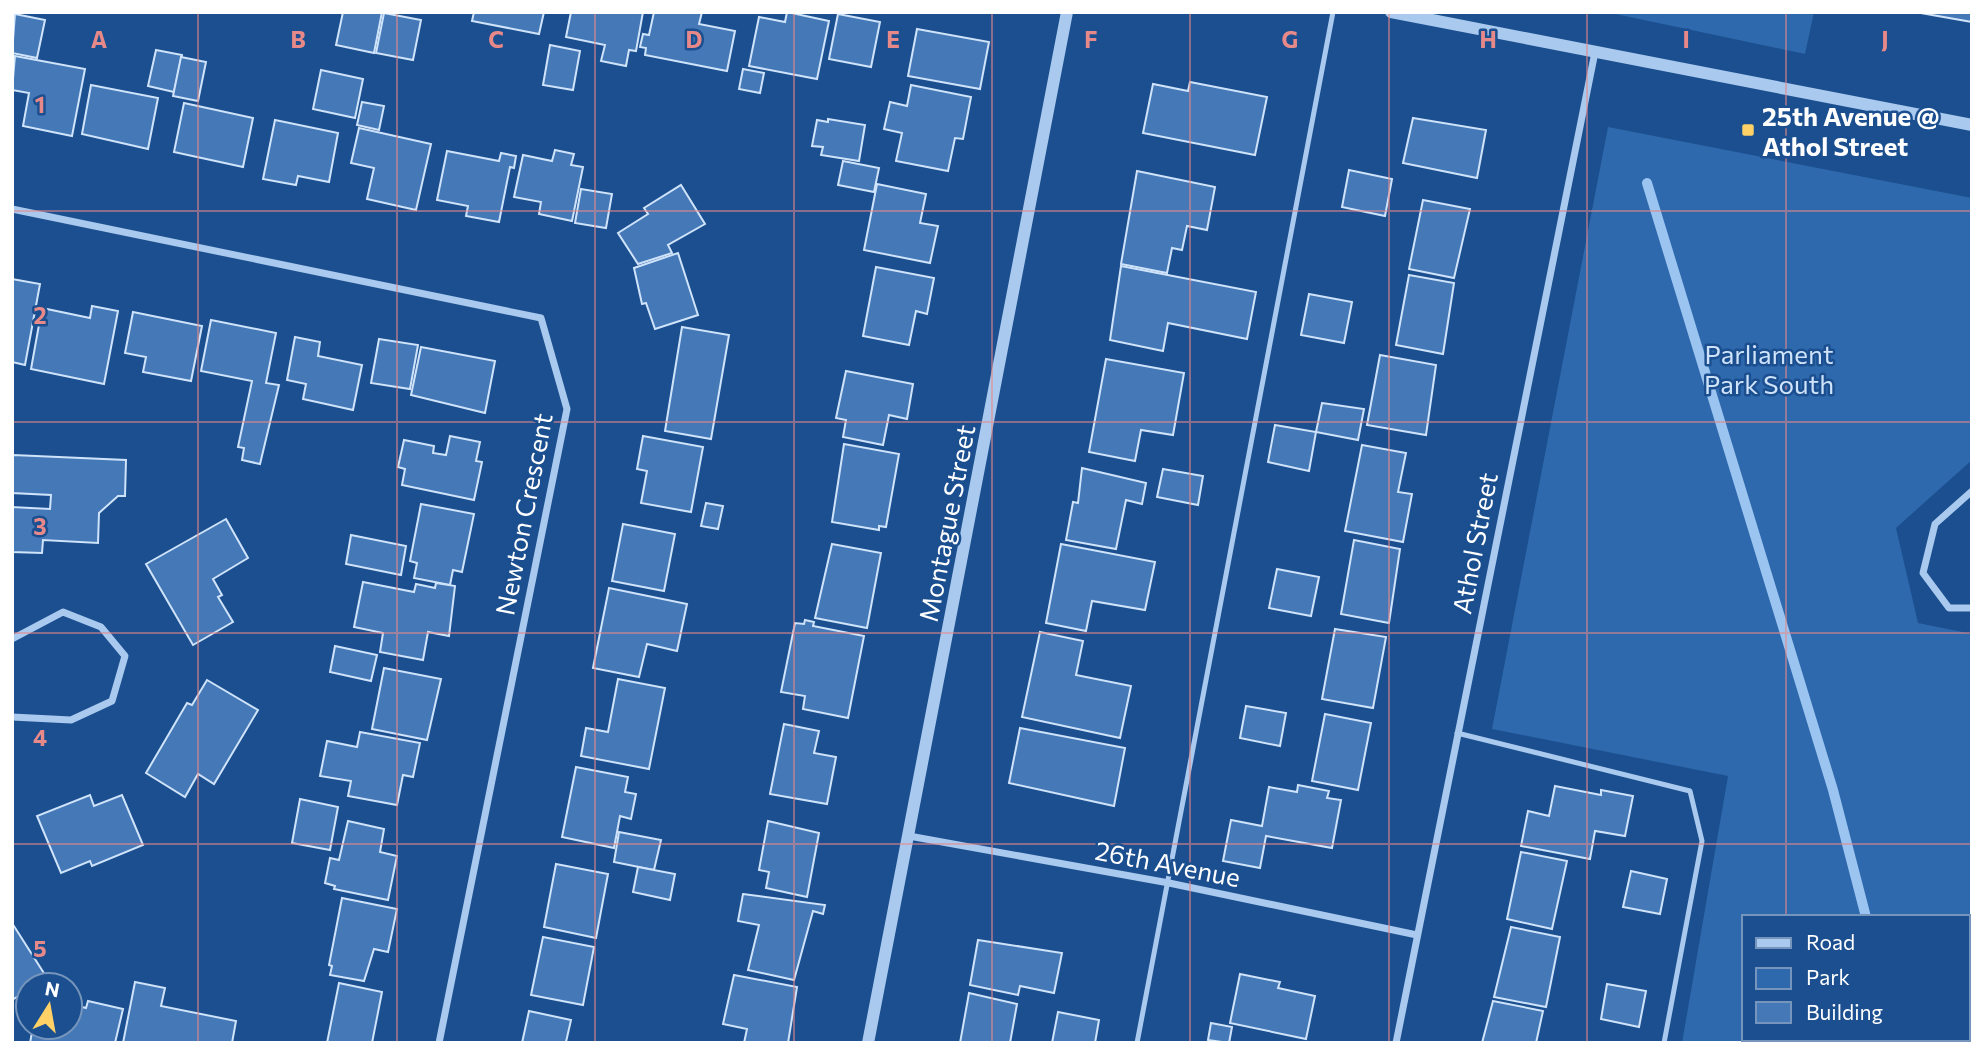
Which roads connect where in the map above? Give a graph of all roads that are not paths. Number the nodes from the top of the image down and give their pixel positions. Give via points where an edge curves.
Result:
1 (1068, 12) edge
2 (1333, 12) edge
3 (1391, 12) edge
4 (1595, 52) junction
5 (1972, 125) edge
6 (12, 209) edge
7 (1972, 491) edge
8 (1972, 608) edge
9 (12, 639) edge
10 (12, 717) edge
11 (1457, 733) junction
12 (909, 836) junction
13 (1169, 883) junction
14 (1417, 934) junction
15 (439, 1043) edge
16 (868, 1043) edge
17 (1137, 1043) edge
18 (1396, 1043) edge
19 (1664, 1043) edge

1 - 12 street, Montague Street
2 - 13 lane
3 - 4 street
4 - 5 street
4 - 11 street, Athol Street
6 - 15 street, Newton Crescent via 541,318 567,409
7 - 8 street via 1935,524 1923,573 1949,608
9 - 10 street via 63,612 102,627 125,656 112,701 71,720
11 - 14 street, Athol Street
11 - 19 lane via 1690,791 1702,841
12 - 13 street, 26th Avenue
12 - 16 street, Montague Street
13 - 14 street, 26th Avenue
13 - 17 lane
14 - 18 street, Athol Street

